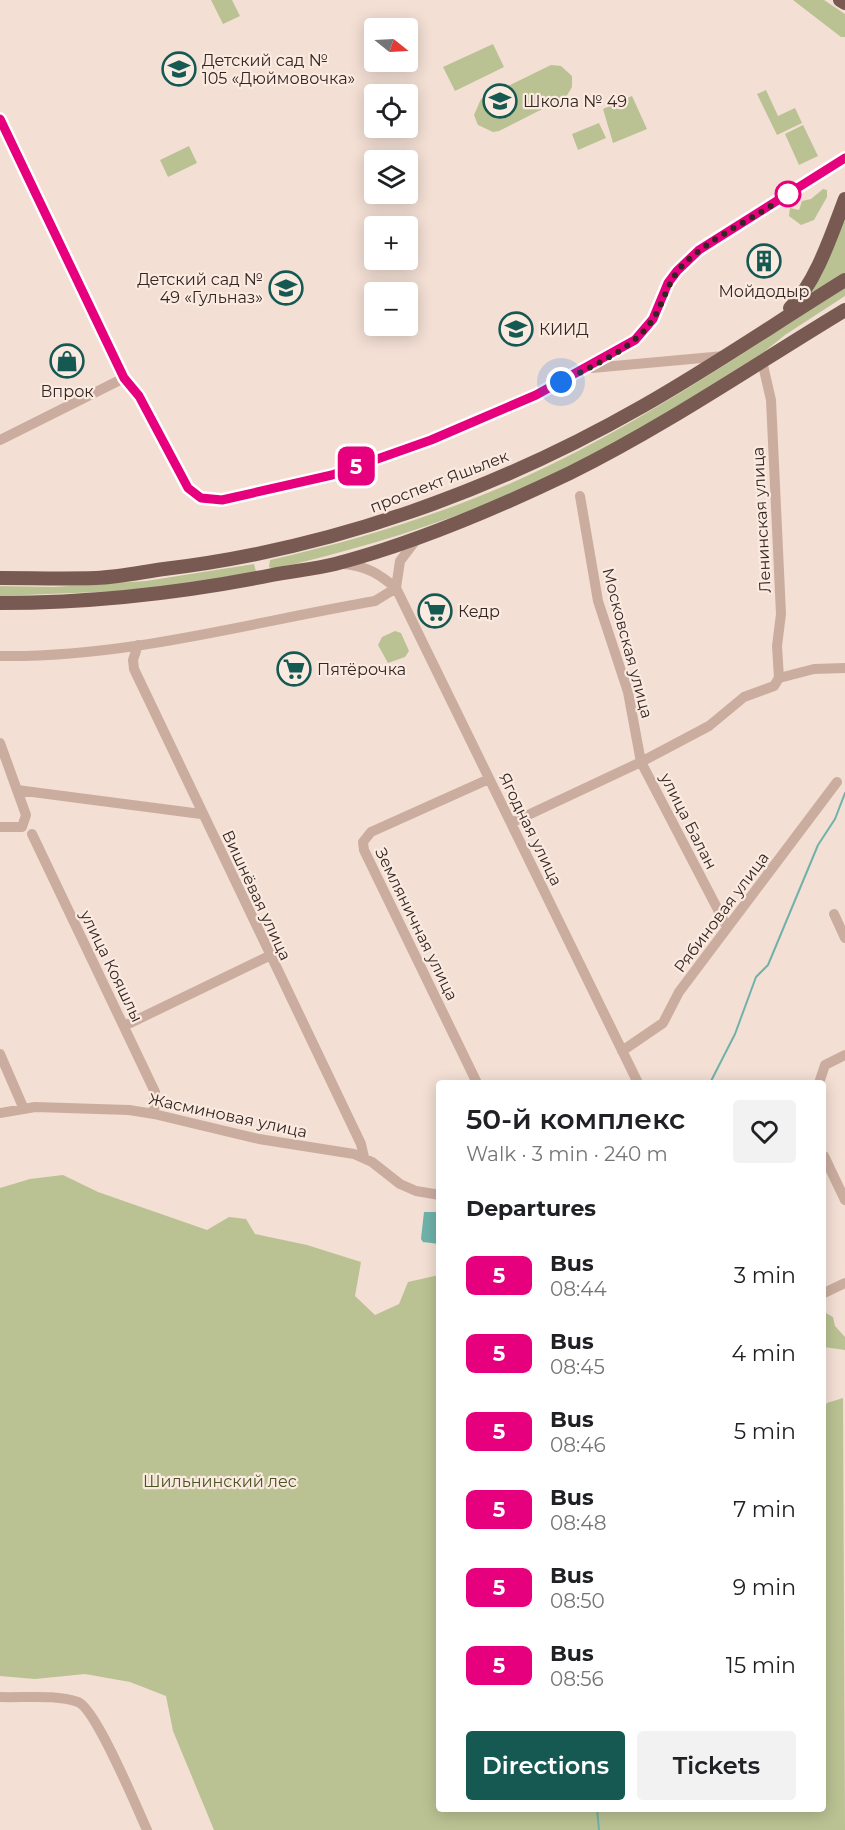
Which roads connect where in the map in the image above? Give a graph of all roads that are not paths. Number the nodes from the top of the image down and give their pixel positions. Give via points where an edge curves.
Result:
1 (840, 0) edge
2 (845, 3) edge
3 (0, 119) edge
4 (845, 158) edge
5 (845, 199) edge
6 (845, 280) edge
7 (845, 310) edge
8 (774, 323) junction
9 (724, 356) junction
10 (762, 361) junction
11 (588, 368) junction
12 (124, 378) junction
13 (0, 440) edge
14 (580, 496) dead end
15 (418, 538) junction
16 (273, 552) junction
17 (334, 564) junction
18 (275, 574) junction
19 (0, 578) edge
20 (396, 588) junction
21 (0, 603) edge
22 (138, 645) junction
23 (0, 656) edge
24 (845, 668) edge
25 (779, 678) junction
26 (0, 743) edge
27 (641, 762) junction
28 (489, 779) junction
29 (837, 782) dead end
30 (18, 790) junction
31 (201, 814) junction
32 (511, 823) junction
33 (0, 827) edge
34 (32, 834) dead end
35 (834, 914) dead end
36 (727, 927) junction
37 (845, 938) edge
38 (269, 956) junction
39 (124, 1026) junction
40 (622, 1051) junction
41 (0, 1054) edge
42 (845, 1055) edge
43 (476, 1080) edge
44 (636, 1080) edge
45 (820, 1080) edge
46 (23, 1107) junction
47 (0, 1113) edge
48 (154, 1114) junction
49 (364, 1157) junction
50 (826, 1160) edge
51 (436, 1194) edge
52 (845, 1200) edge
53 (845, 1283) edge
54 (826, 1292) edge
55 (0, 1697) edge
56 (147, 1830) edge

1 - 2 main road
3 - 12 street
4 - 11 street via 699,250 668,283 643,333
5 - 8 main road via 801,298
6 - 8 main road, проспект Яшьлек
7 - 10 main road
8 - 9 main road, проспект Яшьлек
9 - 11 street
9 - 16 main road, проспект Яшьлек via 642,406 506,475 368,526
10 - 15 main road via 654,428 571,472
10 - 25 street, Ленинская улица via 771,400 781,615 777,646
11 - 12 street via 431,440 332,475 222,500 201,498 188,488 139,396
12 - 13 street
14 - 27 street, Московская улица via 598,601 628,692
15 - 17 main road
15 - 20 street via 400,561
16 - 18 main road via 260,567
16 - 19 main road, проспект Яшьлек via 98,578
17 - 18 main road
17 - 20 street via 360,565 378,572
18 - 21 main road via 205,588 101,600
20 - 22 street via 375,601
20 - 28 street, Ягодная улица
22 - 23 street
22 - 31 street, Вишнёвая улица via 134,669
24 - 25 street via 814,669
25 - 27 street via 774,686 744,697 709,726
26 - 30 street
27 - 32 street
27 - 36 street, улица Балан
28 - 32 street, Ягодная улица
28 - 43 street, Земляничная улица via 371,832 363,842
29 - 36 street, Рябиновая улица
30 - 31 street
30 - 33 street via 26,815 22,827
31 - 38 street, Вишнёвая улица
32 - 40 street, Ягодная улица
34 - 39 street, улица Кояшлы
35 - 37 street
36 - 40 street, Рябиновая улица via 679,992 663,1023
38 - 39 street
38 - 49 street, Вишнёвая улица
39 - 48 street, улица Кояшлы via 155,1092
40 - 44 street, Ягодная улица
41 - 46 street
42 - 45 street via 825,1065
46 - 47 street, Жасминовая улица
46 - 48 street, Жасминовая улица
48 - 49 street, Жасминовая улица via 259,1139
49 - 51 street, Жасминовая улица via 400,1184
50 - 52 street
53 - 54 street
55 - 56 street via 76,1702 88,1710

